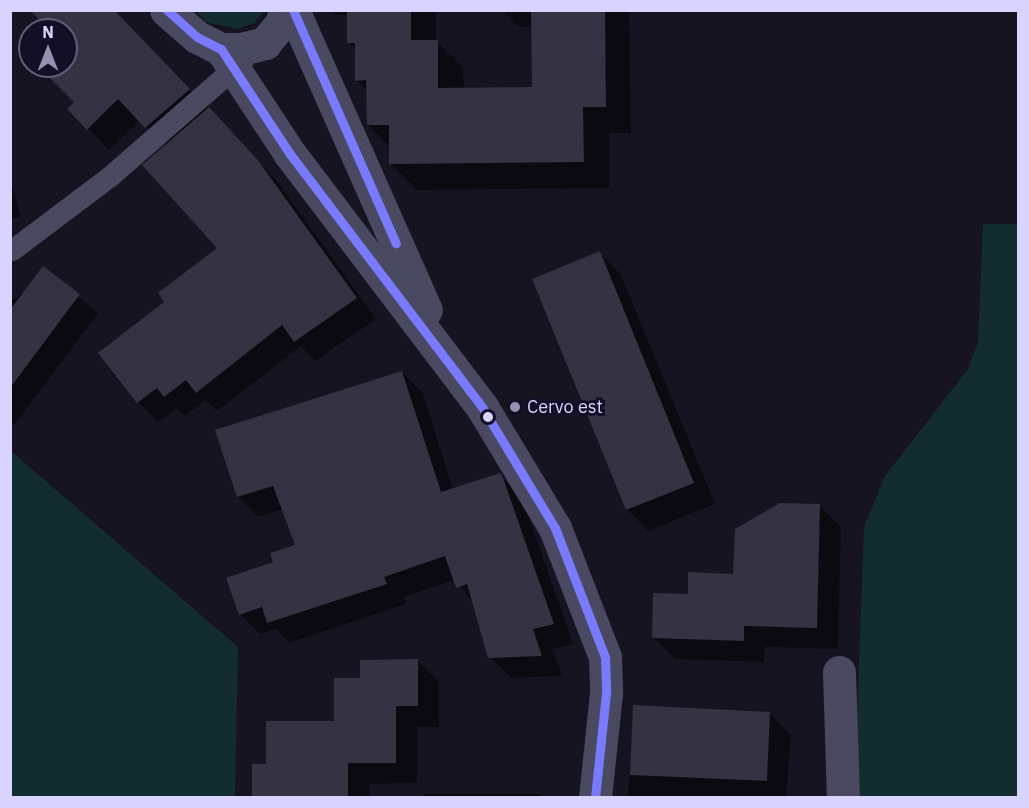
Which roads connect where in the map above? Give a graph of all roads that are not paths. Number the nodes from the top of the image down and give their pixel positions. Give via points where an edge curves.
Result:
1 (285, 10) edge
2 (293, 10) edge
3 (171, 13) edge
4 (227, 58) junction
5 (12, 250) edge
6 (450, 363) junction
7 (839, 672) dead end
8 (595, 798) edge
9 (843, 798) edge

1 - 4 street via 282,22 265,43 241,49
2 - 6 street
3 - 4 street
4 - 5 lane via 109,177
4 - 6 street via 290,154
6 - 8 street via 507,445 555,528 605,657
7 - 9 street

